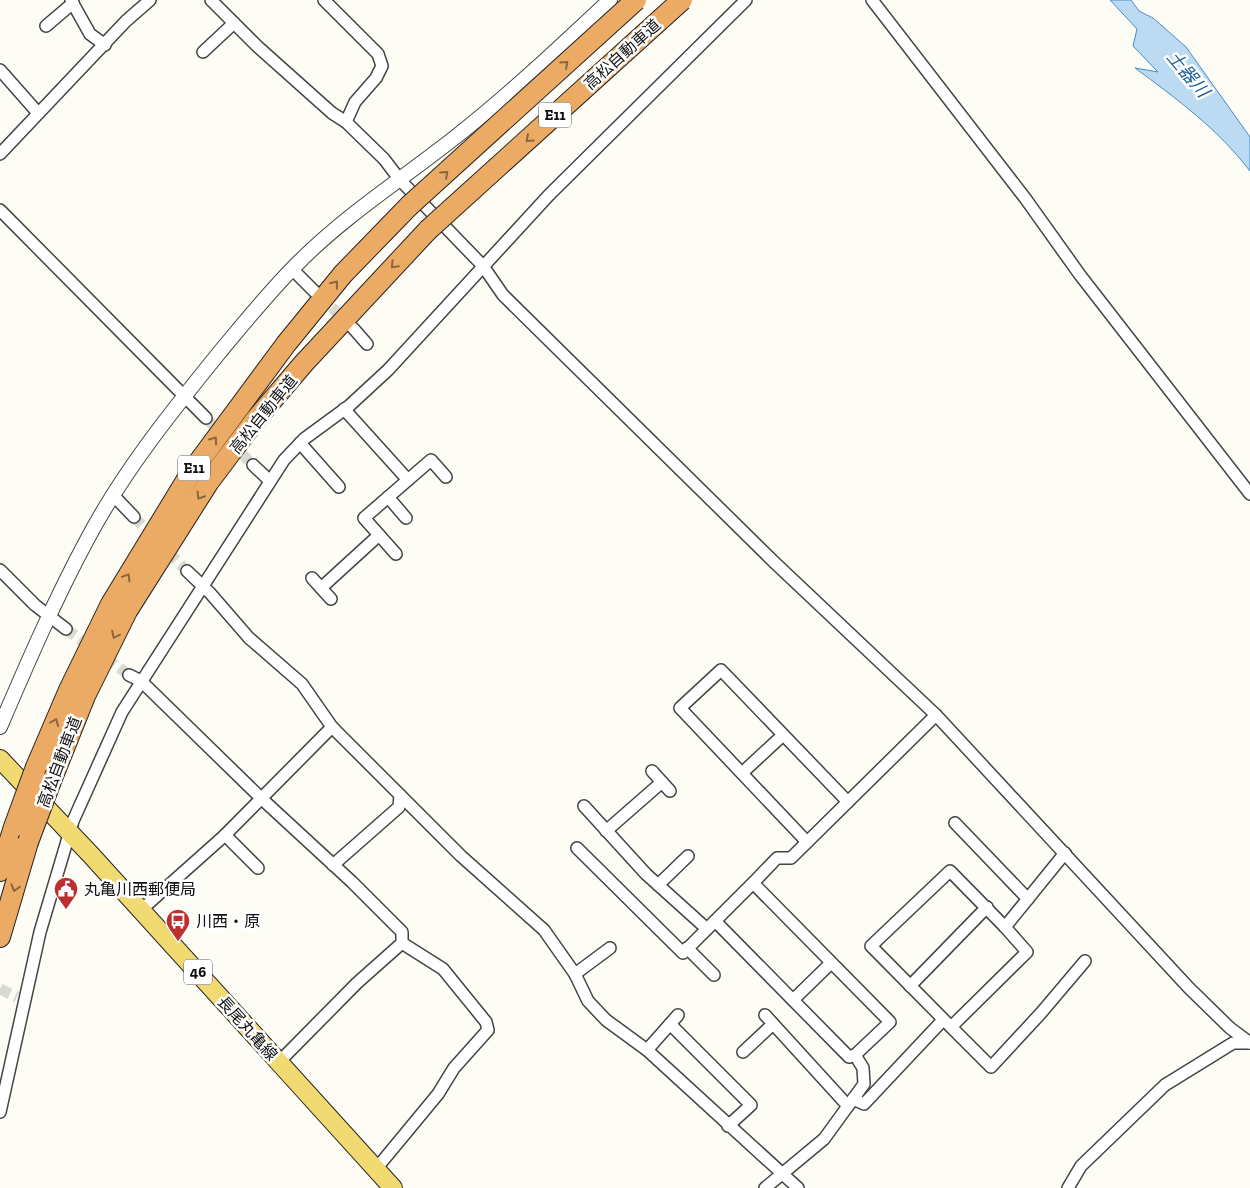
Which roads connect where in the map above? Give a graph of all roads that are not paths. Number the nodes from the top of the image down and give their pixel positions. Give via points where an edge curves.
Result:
1 (150, 0) edge
2 (211, 0) edge
3 (324, 0) edge
4 (610, 0) edge
5 (636, 0) edge
6 (682, 0) edge
7 (746, 0) edge
8 (872, 0) edge
9 (72, 2) edge
10 (234, 23) junction
11 (46, 26) dead end
12 (105, 45) junction
13 (203, 52) dead end
14 (0, 70) edge
15 (38, 112) junction
16 (346, 122) junction
17 (0, 154) edge
18 (400, 180) junction
19 (0, 210) edge
20 (484, 266) junction
21 (292, 269) junction
22 (315, 292) tunnel mouth
23 (353, 328) tunnel mouth
24 (367, 344) dead end
25 (183, 397) junction
26 (344, 409) junction
27 (206, 418) tunnel mouth
28 (300, 443) junction
29 (253, 465) tunnel mouth
30 (446, 477) dead end
31 (408, 480) junction
32 (270, 481) junction
33 (339, 487) dead end
34 (1250, 494) edge
35 (114, 496) junction
36 (388, 497) junction
37 (134, 517) tunnel mouth
38 (406, 518) dead end
39 (379, 535) junction
40 (396, 554) dead end
41 (0, 570) edge
42 (187, 571) tunnel mouth
43 (312, 578) dead end
44 (203, 586) junction
45 (321, 588) junction
46 (331, 599) dead end
47 (49, 617) junction
48 (66, 629) tunnel mouth
49 (130, 675) tunnel mouth
50 (141, 681) junction
51 (936, 715) junction
52 (0, 727) edge
53 (332, 727) junction
54 (783, 735) junction
55 (0, 758) edge
56 (652, 771) dead end
57 (742, 773) junction
58 (44, 774) junction
59 (662, 782) junction
60 (670, 791) dead end
61 (400, 795) junction
62 (262, 799) junction
63 (848, 802) junction
64 (584, 806) dead end
65 (954, 823) dead end
66 (606, 830) junction
67 (70, 833) junction
68 (225, 835) junction
69 (806, 842) junction
70 (577, 848) dead end
71 (1065, 853) junction
72 (688, 856) dead end
73 (333, 864) junction
74 (258, 868) dead end
75 (0, 871) edge
76 (754, 883) junction
77 (658, 885) junction
78 (1028, 899) junction
79 (987, 907) junction
80 (141, 910) junction
81 (711, 925) junction
82 (1005, 928) junction
83 (0, 937) edge
84 (402, 943) junction
85 (610, 948) dead end
86 (687, 948) junction
87 (1085, 961) dead end
88 (831, 963) junction
89 (575, 974) junction
90 (714, 975) dead end
91 (910, 986) junction
92 (793, 1000) junction
93 (678, 1015) dead end
94 (670, 1024) junction
95 (947, 1024) junction
96 (1250, 1043) edge
97 (647, 1050) junction
98 (743, 1052) dead end
99 (855, 1055) junction
100 (279, 1062) junction
101 (851, 1102) junction
102 (0, 1112) edge
103 (728, 1126) junction
104 (376, 1169) junction
105 (782, 1175) junction
106 (393, 1188) edge
107 (765, 1188) edge
108 (798, 1188) edge
109 (1068, 1188) edge

1 - 12 street
2 - 10 street
3 - 16 street via 378,54 382,66 355,102
4 - 18 street via 461,133
58 -> 5 highway, 高松自動車道 / E11, bridge via 69,690 111,604 192,470 286,344 330,290 409,206
6 -> 58 highway, 高松自動車道 / E11, bridge via 428,230 256,419 208,483 127,611
7 - 20 street via 549,195
8 - 34 street via 1025,198 1080,276
9 - 11 street
9 - 12 street via 90,34
10 - 13 street
10 - 16 street
12 - 15 street
14 - 15 street
15 - 17 street
16 - 18 street via 384,159
18 - 20 street
18 - 21 street via 353,212
19 - 25 street
20 - 26 street via 388,370
20 - 51 street via 503,295 537,329 767,555
21 - 22 street
21 - 25 street
23 - 24 street
25 - 27 street
25 - 35 street
26 - 28 street
26 - 31 street
28 - 32 street
28 - 33 street
29 - 32 street
30 - 31 street via 431,460
31 - 36 street
32 - 44 street
35 - 37 street
35 - 47 street via 88,537
36 - 38 street
36 - 39 street via 364,518
39 - 40 street
39 - 45 street
41 - 47 street
42 - 44 street
43 - 45 street
44 - 50 street
44 - 53 street via 249,638 302,684
45 - 46 street
47 - 48 street
47 - 52 street
49 - 50 street
50 - 62 street
50 - 67 street via 122,712
51 - 63 street
51 - 71 street
53 - 61 street
53 - 62 street
54 - 57 street
54 - 57 street via 720,670 680,708
54 - 63 street
55 - 67 main road, 長尾丸亀線 / 46
56 - 59 street
57 - 69 street
58 - 75 highway, 高松自動車道 / E11, bridge via 14,827
58 -> 83 highway, 高松自動車道 / E11, bridge
59 - 60 street
59 - 66 street
61 - 73 street via 399,807
61 - 89 street via 461,856 544,930
62 - 68 street
62 - 73 street
63 - 69 street
64 - 66 street
65 - 78 street
66 - 77 street
67 - 80 main road, 長尾丸亀線 / 46
67 - 102 street via 21,997
68 - 74 street
68 - 80 street
69 - 76 street via 791,858 777,858
70 - 86 street via 683,952
71 - 78 street
71 - 96 street via 1189,988
72 - 77 street
73 - 84 street via 402,932
76 - 81 street
76 - 88 street
77 - 81 street
78 - 82 street
79 - 82 street
79 - 91 street
79 - 91 street via 950,870 871,946
80 - 100 main road, 長尾丸亀線 / 46
81 - 86 street
81 - 92 street
82 - 95 street via 1027,952
84 - 100 street via 357,983
84 - 104 street via 443,969 486,1022 488,1030 454,1068 438,1094
85 - 89 street
86 - 90 street
87 - 95 street via 991,1067
88 - 92 street
88 - 99 street via 890,1022
89 - 97 street via 588,1001 606,1020
91 - 95 street
92 - 99 street via 849,1057
93 - 94 street
94 - 97 street
94 - 103 street via 752,1105
95 - 101 street via 864,1104
96 - 109 street via 1233,1043 1165,1085 1081,1166
97 - 103 street
98 - 101 street via 769,1020 809,1072
99 - 101 street via 863,1068 864,1084
100 - 104 main road, 長尾丸亀線 / 46
101 - 105 street via 824,1138
103 - 105 street
104 - 106 main road, 長尾丸亀線 / 46
105 - 107 street
105 - 108 street

